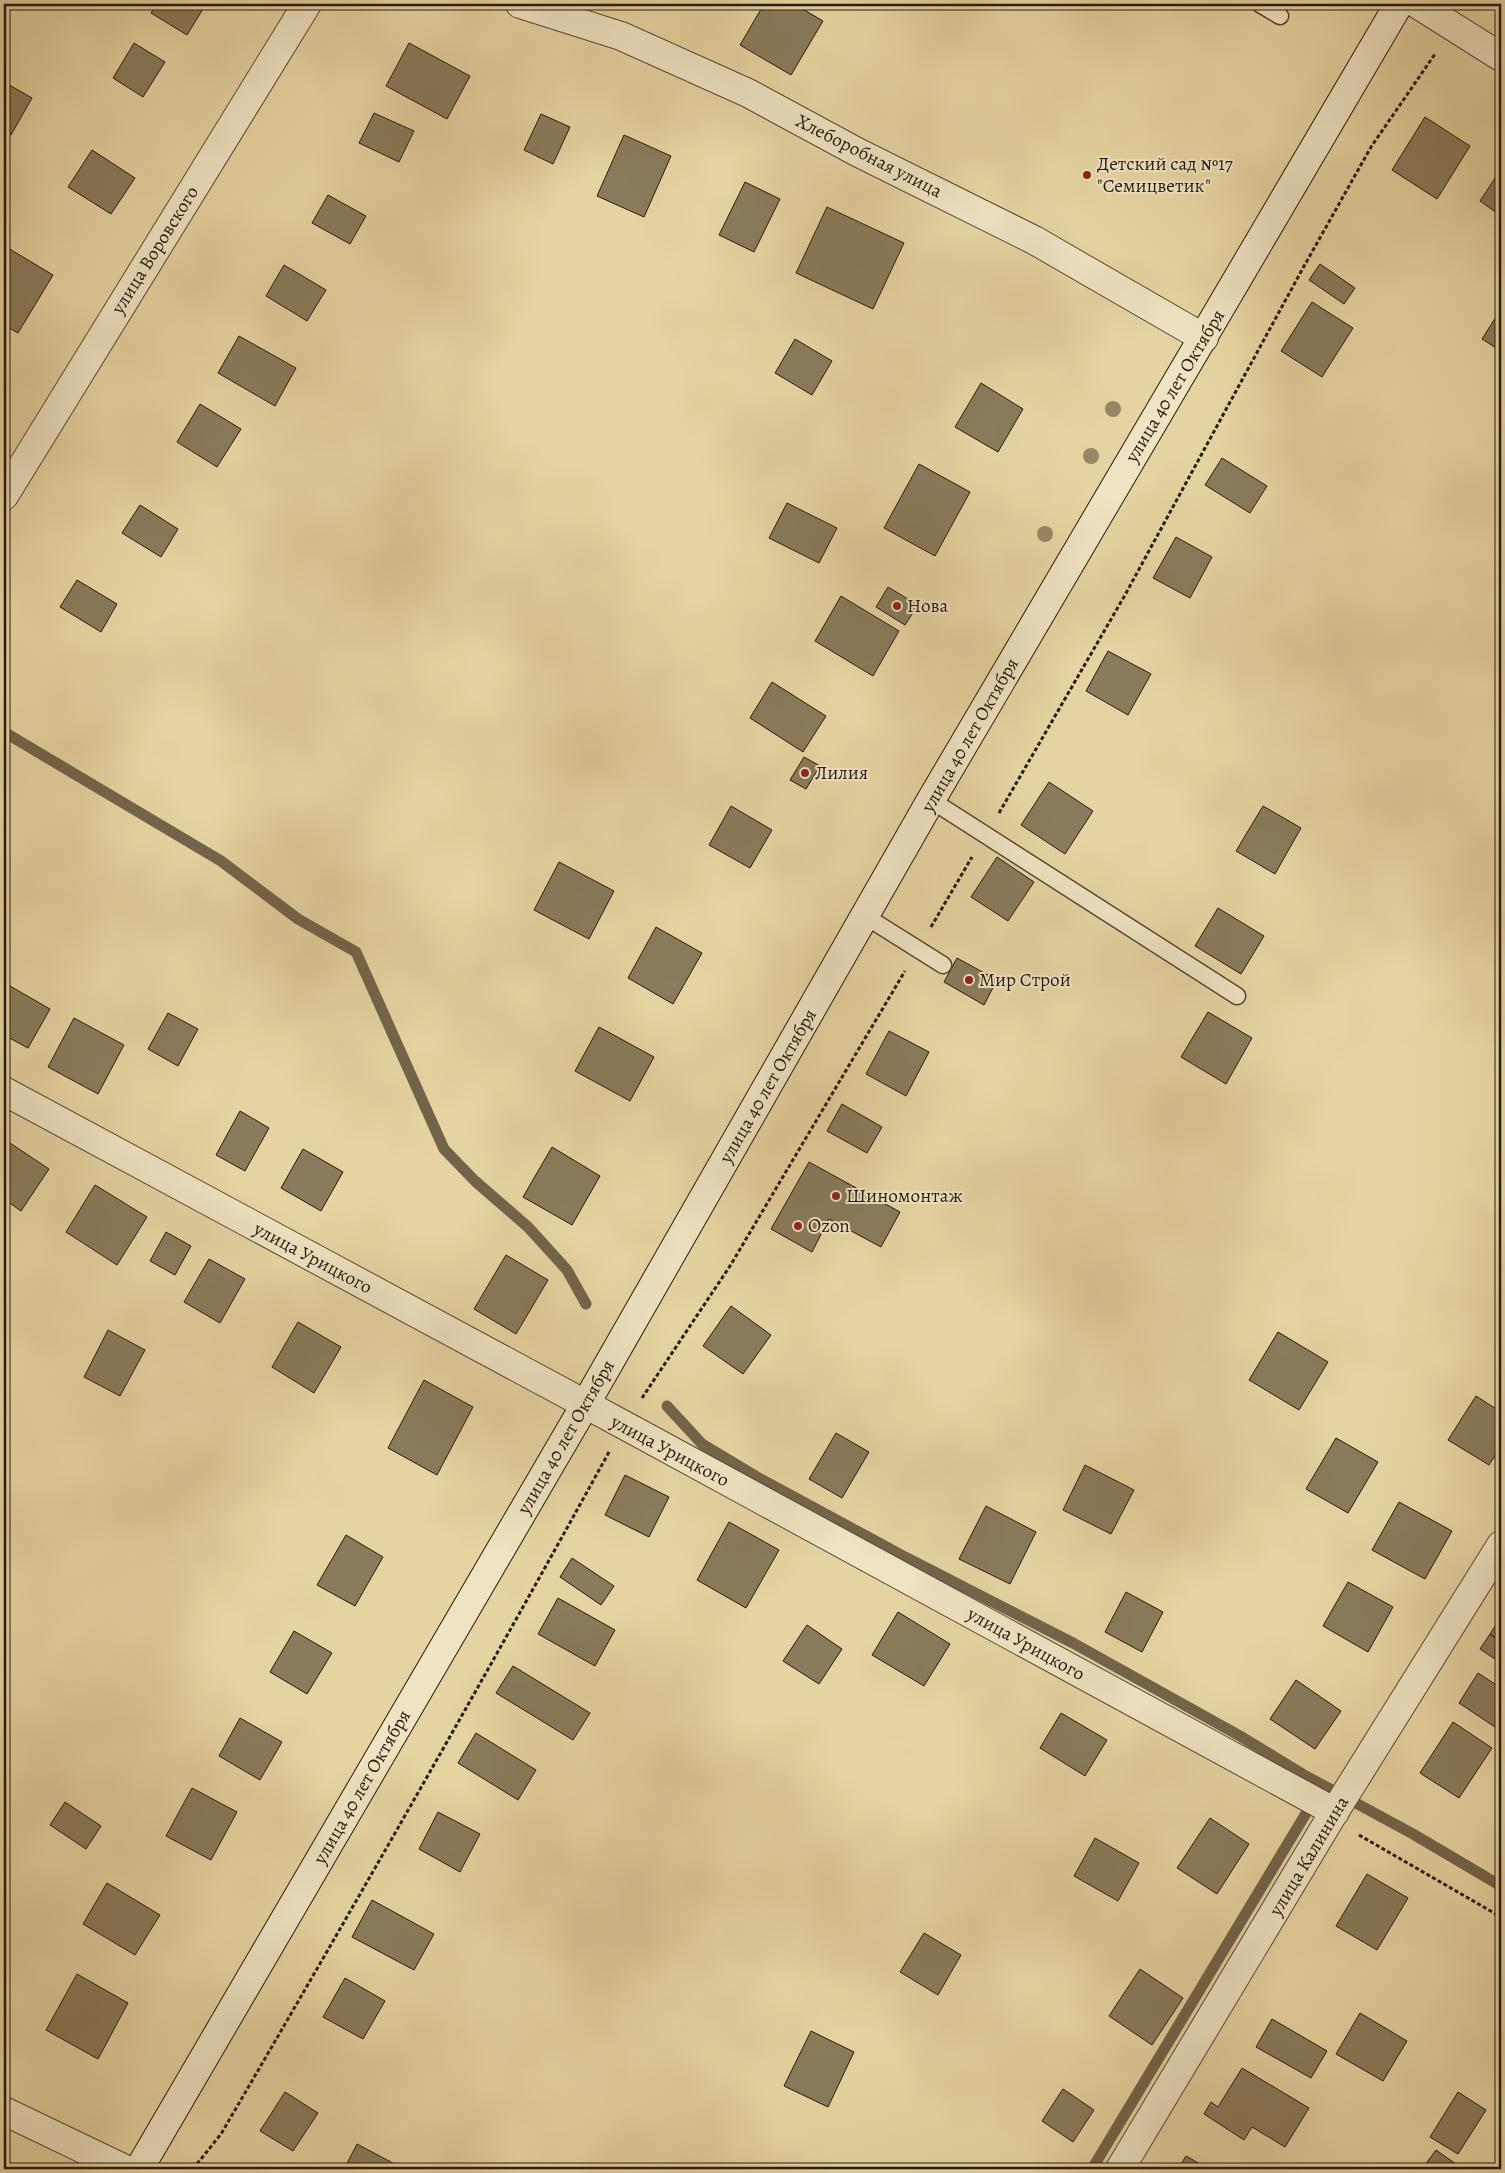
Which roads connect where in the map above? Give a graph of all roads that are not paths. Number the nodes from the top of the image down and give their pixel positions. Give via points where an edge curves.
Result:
1 (307, 4) edge
2 (520, 4) edge
3 (1260, 4) edge
4 (1399, 4) edge
5 (1417, 4) edge
6 (1280, 16) dead end
7 (1501, 57) edge
8 (1204, 338) junction
9 (4, 496) edge
10 (931, 800) junction
11 (864, 916) junction
12 (943, 965) dead end
13 (1237, 996) dead end
14 (4, 1091) edge
15 (585, 1405) junction
16 (1501, 1545) edge
17 (1332, 1816) junction
18 (4, 2111) edge
19 (125, 2169) edge
20 (139, 2169) edge
21 (1120, 2169) edge

1 - 9 street, улица Воровского
2 - 8 street, Хлеборобная улица via 621,36 748,93 857,152 1034,240
3 - 6 lane
4 - 8 street, улица 40 лет Октября
5 - 7 street
8 - 10 street, улица 40 лет Октября
10 - 11 street, улица 40 лет Октября
10 - 13 lane
11 - 12 lane
11 - 15 street, улица 40 лет Октября
14 - 15 street, улица Урицкого
15 - 17 street, улица Урицкого
15 - 20 street, улица 40 лет Октября
16 - 17 street, улица Калинина
17 - 21 street, улица Калинина
18 - 19 street

